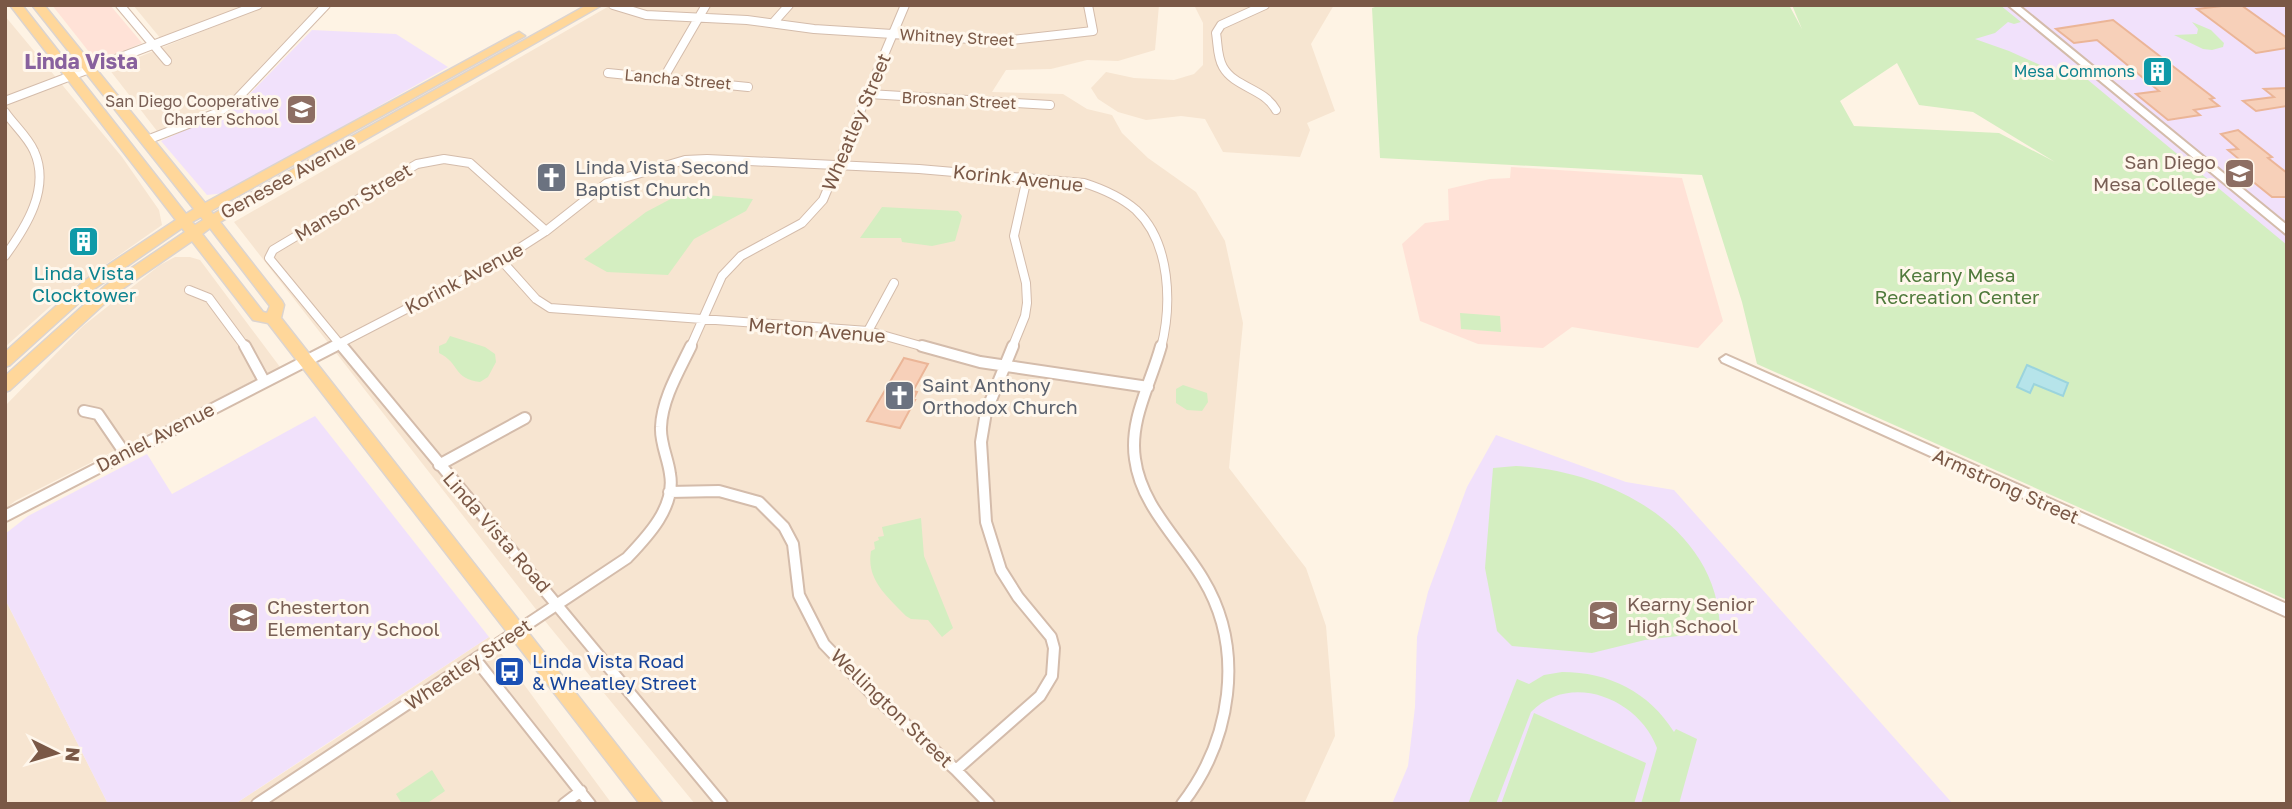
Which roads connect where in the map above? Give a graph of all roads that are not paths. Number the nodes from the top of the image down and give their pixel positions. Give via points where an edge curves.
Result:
1 (16, 5) edge
2 (38, 5) edge
3 (120, 5) edge
4 (258, 5) edge
5 (326, 5) edge
6 (576, 5) edge
7 (596, 5) edge
8 (612, 5) edge
9 (706, 5) edge
10 (789, 5) edge
11 (905, 5) edge
12 (1088, 5) edge
13 (1265, 5) edge
14 (2012, 5) edge
15 (698, 17) junction
16 (773, 23) junction
17 (893, 34) junction
18 (155, 45) junction
19 (167, 61) dead end
20 (90, 69) junction
21 (608, 74) dead end
22 (71, 77) junction
23 (663, 79) junction
24 (748, 87) dead end
25 (869, 94) junction
26 (5, 101) edge
27 (1050, 105) dead end
28 (1276, 110) dead end
29 (5, 112) edge
30 (147, 140) junction
31 (839, 164) junction
32 (1027, 178) junction
33 (207, 215) junction
34 (188, 227) junction
35 (546, 231) junction
36 (2287, 231) edge
37 (5, 256) edge
38 (501, 260) junction
39 (270, 262) joint
40 (894, 283) dead end
41 (189, 290) dead end
42 (273, 319) junction
43 (702, 320) junction
44 (868, 331) junction
45 (341, 342) junction
46 (1726, 359) dead end
47 (306, 360) junction
48 (5, 361) edge
49 (1004, 366) junction
50 (264, 381) junction
51 (5, 386) edge
52 (1148, 387) junction
53 (84, 411) dead end
54 (525, 418) dead end
55 (124, 452) junction
56 (439, 465) junction
57 (669, 492) junction
58 (5, 516) edge
59 (559, 604) junction
60 (2287, 611) edge
61 (518, 631) junction
62 (475, 660) junction
63 (956, 770) junction
64 (581, 791) junction
65 (257, 804) edge
66 (564, 804) edge
67 (590, 804) edge
68 (653, 804) edge
69 (722, 804) edge
70 (989, 804) edge
71 (1182, 804) edge

1 - 22 main road
2 - 20 main road
3 - 18 street
4 - 18 street
5 - 30 street via 235,101 219,112
6 - 33 main road, Genesee Avenue
7 - 33 main road, Genesee Avenue
8 - 15 street, Whitney Street via 646,15
9 - 15 street
10 - 16 street
11 - 17 street, Wheatley Street
12 - 17 street, Whitney Street via 1093,31 1002,41
13 - 28 street via 1221,25 1216,33 1225,69 1270,97
14 - 36 street
15 - 16 street, Whitney Street
15 - 23 street
16 - 17 street, Whitney Street
17 - 25 street, Wheatley Street
18 - 19 street
18 - 20 street
20 - 22 street
20 - 30 main road
21 - 23 street, Lancha Street
22 - 26 street
22 - 34 main road
23 - 24 street, Lancha Street
25 - 27 street, Brosnan Street
25 - 31 street, Wheatley Street
29 - 37 street via 35,153 39,180 33,208
30 - 33 main road
31 - 32 street, Korink Avenue
31 - 35 street, Korink Avenue via 685,160 607,183
31 - 43 street, Wheatley Street via 823,200 808,218 741,256 722,276
32 - 49 street via 1014,235 1028,282 1028,300
32 - 52 street, Korink Avenue via 1069,180 1110,191 1147,225 1162,260 1167,315
33 - 34 main road, Genesee Avenue
33 - 42 main road via 277,306
34 - 42 main road via 258,316
34 - 48 main road, Genesee Avenue via 89,285
34 - 51 main road, Genesee Avenue via 110,290
35 - 38 street, Korink Avenue
35 - 39 street, Manson Street via 470,163 437,159 417,164 273,250
38 - 43 street, Merton Avenue via 550,308
38 - 45 street, Korink Avenue
39 - 45 street, Linda Vista Road
40 - 44 street
41 - 50 street via 209,298
42 - 47 main road
43 - 44 street, Merton Avenue
43 - 57 street, Wheatley Street via 668,396 661,426 671,477
44 - 49 street, Merton Avenue
45 - 47 street, Korink Avenue
45 - 56 street, Linda Vista Road
46 - 60 street, Armstrong Street
47 - 50 street, Daniel Avenue
47 - 61 main road
49 - 52 street, Merton Avenue
49 - 63 street via 986,412 981,442 986,522 1001,570 1051,637 1052,677 1040,696
50 - 55 street, Daniel Avenue
52 - 71 street, Korink Avenue via 1136,426 1135,460 1142,487 1157,516 1206,582 1222,619 1228,661 1224,721 1211,758
53 - 55 street via 98,414
54 - 56 street
55 - 58 street, Daniel Avenue
56 - 59 street, Linda Vista Road
57 - 59 street, Wheatley Street via 650,534 627,558
57 - 63 street, Wellington Street via 719,491 759,502 784,527 793,544 799,595 824,644
59 - 61 street, Wheatley Street
59 - 69 street, Linda Vista Road
61 - 62 street, Wheatley Street
61 - 68 main road
62 - 64 street
62 - 65 street, Wheatley Street
63 - 70 street, Wellington Street
64 - 66 street
64 - 67 street

